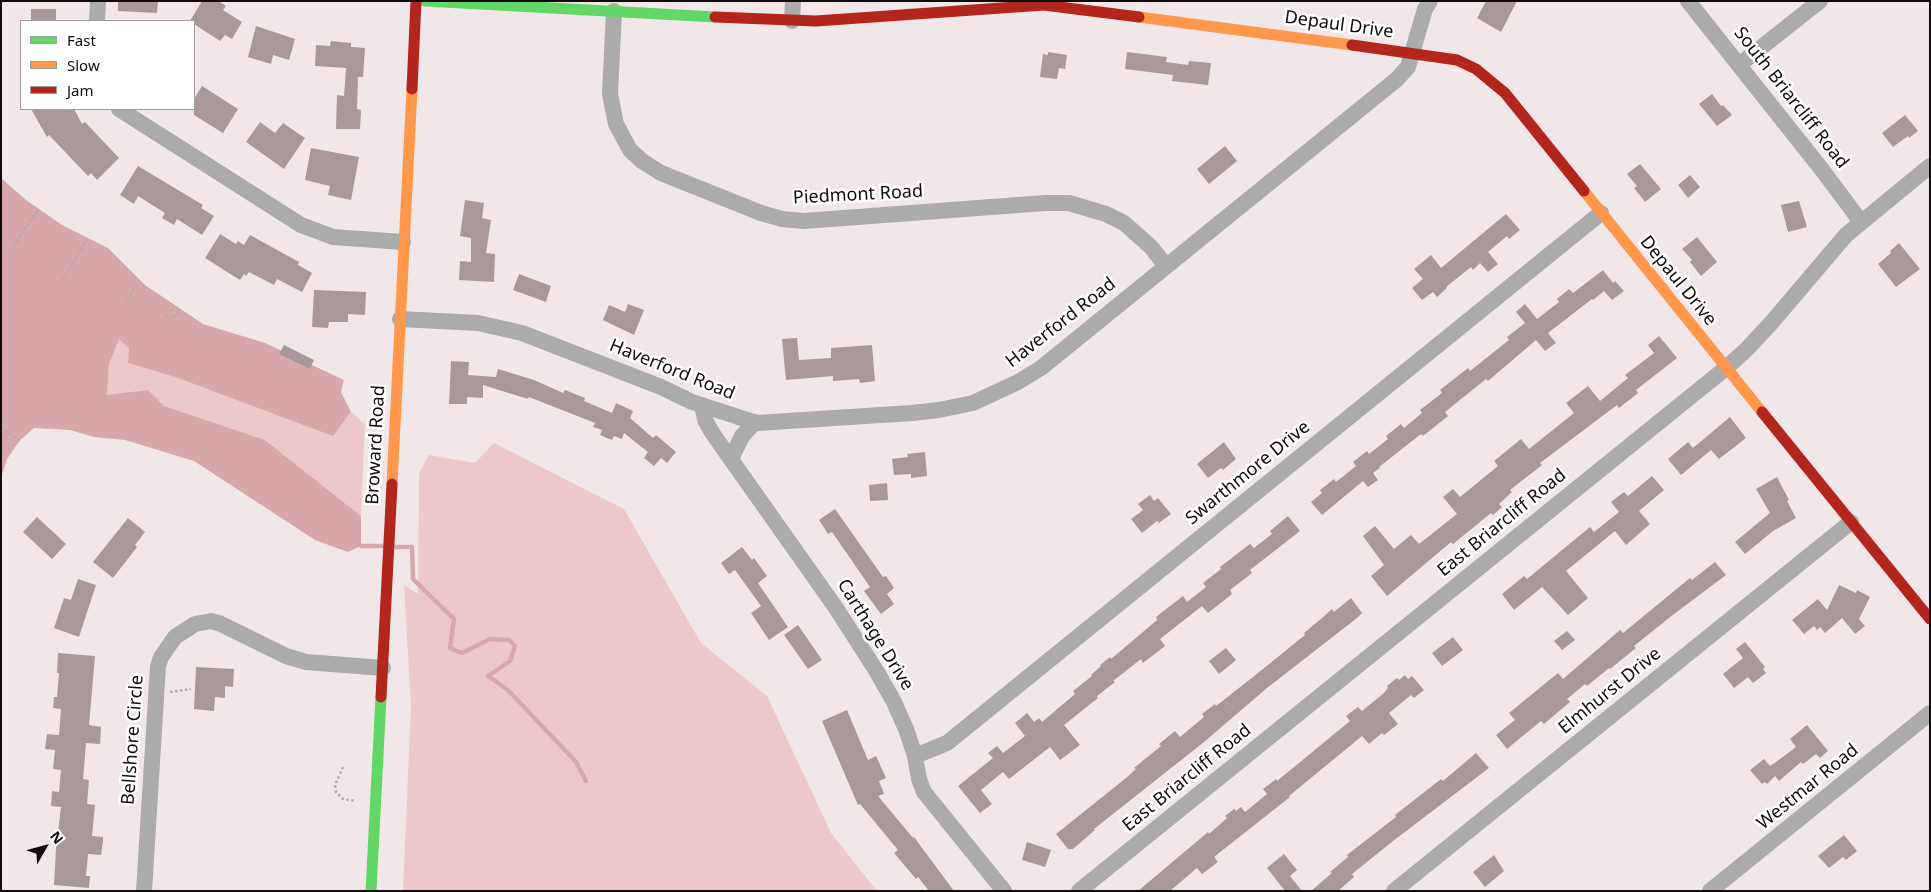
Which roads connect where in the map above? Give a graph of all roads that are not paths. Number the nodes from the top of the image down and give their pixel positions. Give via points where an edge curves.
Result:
1 (98, 1) edge
2 (416, 1) edge
3 (424, 1) edge
4 (793, 1) edge
5 (1430, 1) edge
6 (1688, 1) edge
7 (1820, 1) edge
8 (614, 11) junction
9 (97, 20) edge
10 (792, 21) junction
11 (1412, 53) junction
12 (1739, 65) junction
13 (121, 110) edge
14 (1930, 166) edge
15 (1601, 214) junction
16 (1861, 222) junction
17 (404, 242) junction
18 (1166, 266) junction
19 (400, 318) junction
20 (1726, 368) junction
21 (702, 405) junction
22 (755, 422) junction
23 (731, 459) junction
24 (1851, 522) junction
25 (1930, 619) edge
26 (383, 668) junction
27 (1930, 713) edge
28 (915, 756) junction
29 (144, 891) edge
30 (372, 891) edge
31 (1004, 891) edge
32 (1079, 891) edge
33 (1394, 891) edge
34 (1710, 891) edge

1 - 9 street
2 - 17 street, Broward Road
3 - 8 street, Depaul Drive
4 - 10 street
5 - 11 street, Haverford Road
6 - 12 street, South Briarcliff Road
7 - 12 street
8 - 10 street, Depaul Drive
8 - 18 street, Piedmont Road via 610,94 616,124 630,150 661,173 761,214 797,221 1069,203 1124,223 1151,247
10 - 11 street, Depaul Drive via 1044,5
11 - 15 street, Depaul Drive via 1457,60 1497,85
11 - 18 street, Haverford Road via 1408,67 1396,80
12 - 16 street, South Briarcliff Road
13 - 17 street via 301,225 334,237
14 - 16 street, East Briarcliff Road
15 - 20 street, Depaul Drive
15 - 28 street, Swarthmore Drive via 953,737
16 - 20 street, East Briarcliff Road via 1772,322
17 - 19 street, Broward Road
18 - 22 street, Haverford Road via 1041,368 973,403 912,413
19 - 21 street, Haverford Road via 478,323 522,333
19 - 26 street, Broward Road
20 - 24 street, Depaul Drive
20 - 32 street, East Briarcliff Road
21 - 22 street, Haverford Road
21 - 23 street, Carthage Drive via 705,420
22 - 23 street via 742,436
23 - 28 street, Carthage Drive via 877,672 903,721
24 - 25 street, Depaul Drive
24 - 33 street, Elmhurst Drive
26 - 29 street, Bellshore Circle via 306,662 211,621 196,624 175,636 158,666
26 - 30 street, Broward Road
27 - 34 street, Westmar Road
28 - 31 street, Carthage Drive via 924,792

